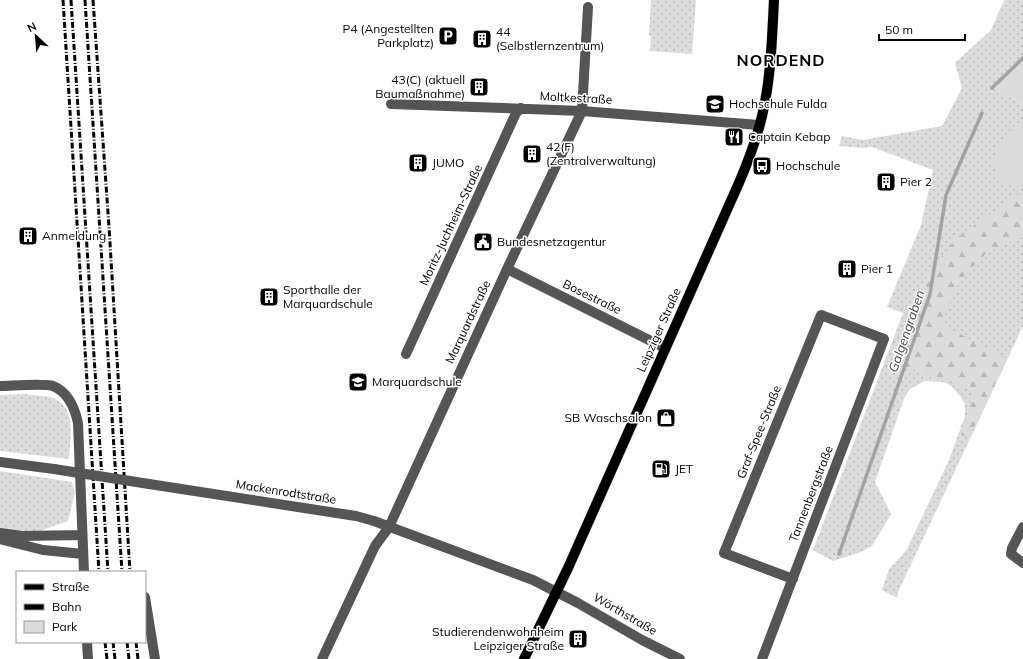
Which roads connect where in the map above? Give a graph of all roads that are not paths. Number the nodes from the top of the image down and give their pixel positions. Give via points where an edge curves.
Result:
1 (774, 0) edge
2 (588, 6) dead end
3 (391, 104) dead end
4 (521, 108) junction
5 (582, 111) junction
6 (759, 125) junction
7 (507, 269) junction
8 (884, 339) joint
9 (665, 348) junction
10 (406, 354) dead end
11 (0, 386) edge
12 (0, 462) edge
13 (389, 527) junction
14 (1023, 527) edge
15 (0, 532) edge
16 (82, 535) junction
17 (0, 539) edge
18 (83, 554) junction
19 (1023, 563) edge
20 (84, 571) edge
21 (793, 579) junction
22 (556, 592) junction
23 (146, 603) edge
24 (87, 643) edge
25 (88, 659) edge
26 (155, 659) edge
27 (322, 659) edge
28 (524, 659) edge
29 (680, 659) edge
30 (762, 659) edge

1 - 6 main road, Leipziger Straße via 765,101
2 - 5 street, Marquardstraße
3 - 4 street, Moltkestraße
4 - 5 street, Moltkestraße
4 - 10 street, Moritz-Juchheim-Straße via 513,120
5 - 6 street, Moltkestraße
5 - 7 street, Marquardstraße
6 - 9 main road, Leipziger Straße via 733,196
7 - 9 street, Bosestraße
7 - 13 street, Marquardstraße
8 - 21 street, Tannenbergstraße
8 - 21 street, Graf-Spee-Straße via 821,314 724,553
9 - 22 main road, Leipziger Straße
11 - 16 street via 52,386 63,393 72,404 78,423
12 - 13 street, Mackenrodtstraße, bridge via 356,516
13 - 22 street, Mackenrodtstraße via 533,580
13 - 27 street, Marquardstraße via 378,542
14 - 19 street via 1011,551 1013,557
15 - 16 street via 22,536
16 - 18 street
17 - 18 street via 43,550
18 - 20 street
21 - 30 street, Tannenbergstraße
22 - 28 main road, Leipziger Straße
22 - 29 street, Wörthstraße
23 - 26 street
24 - 25 street

